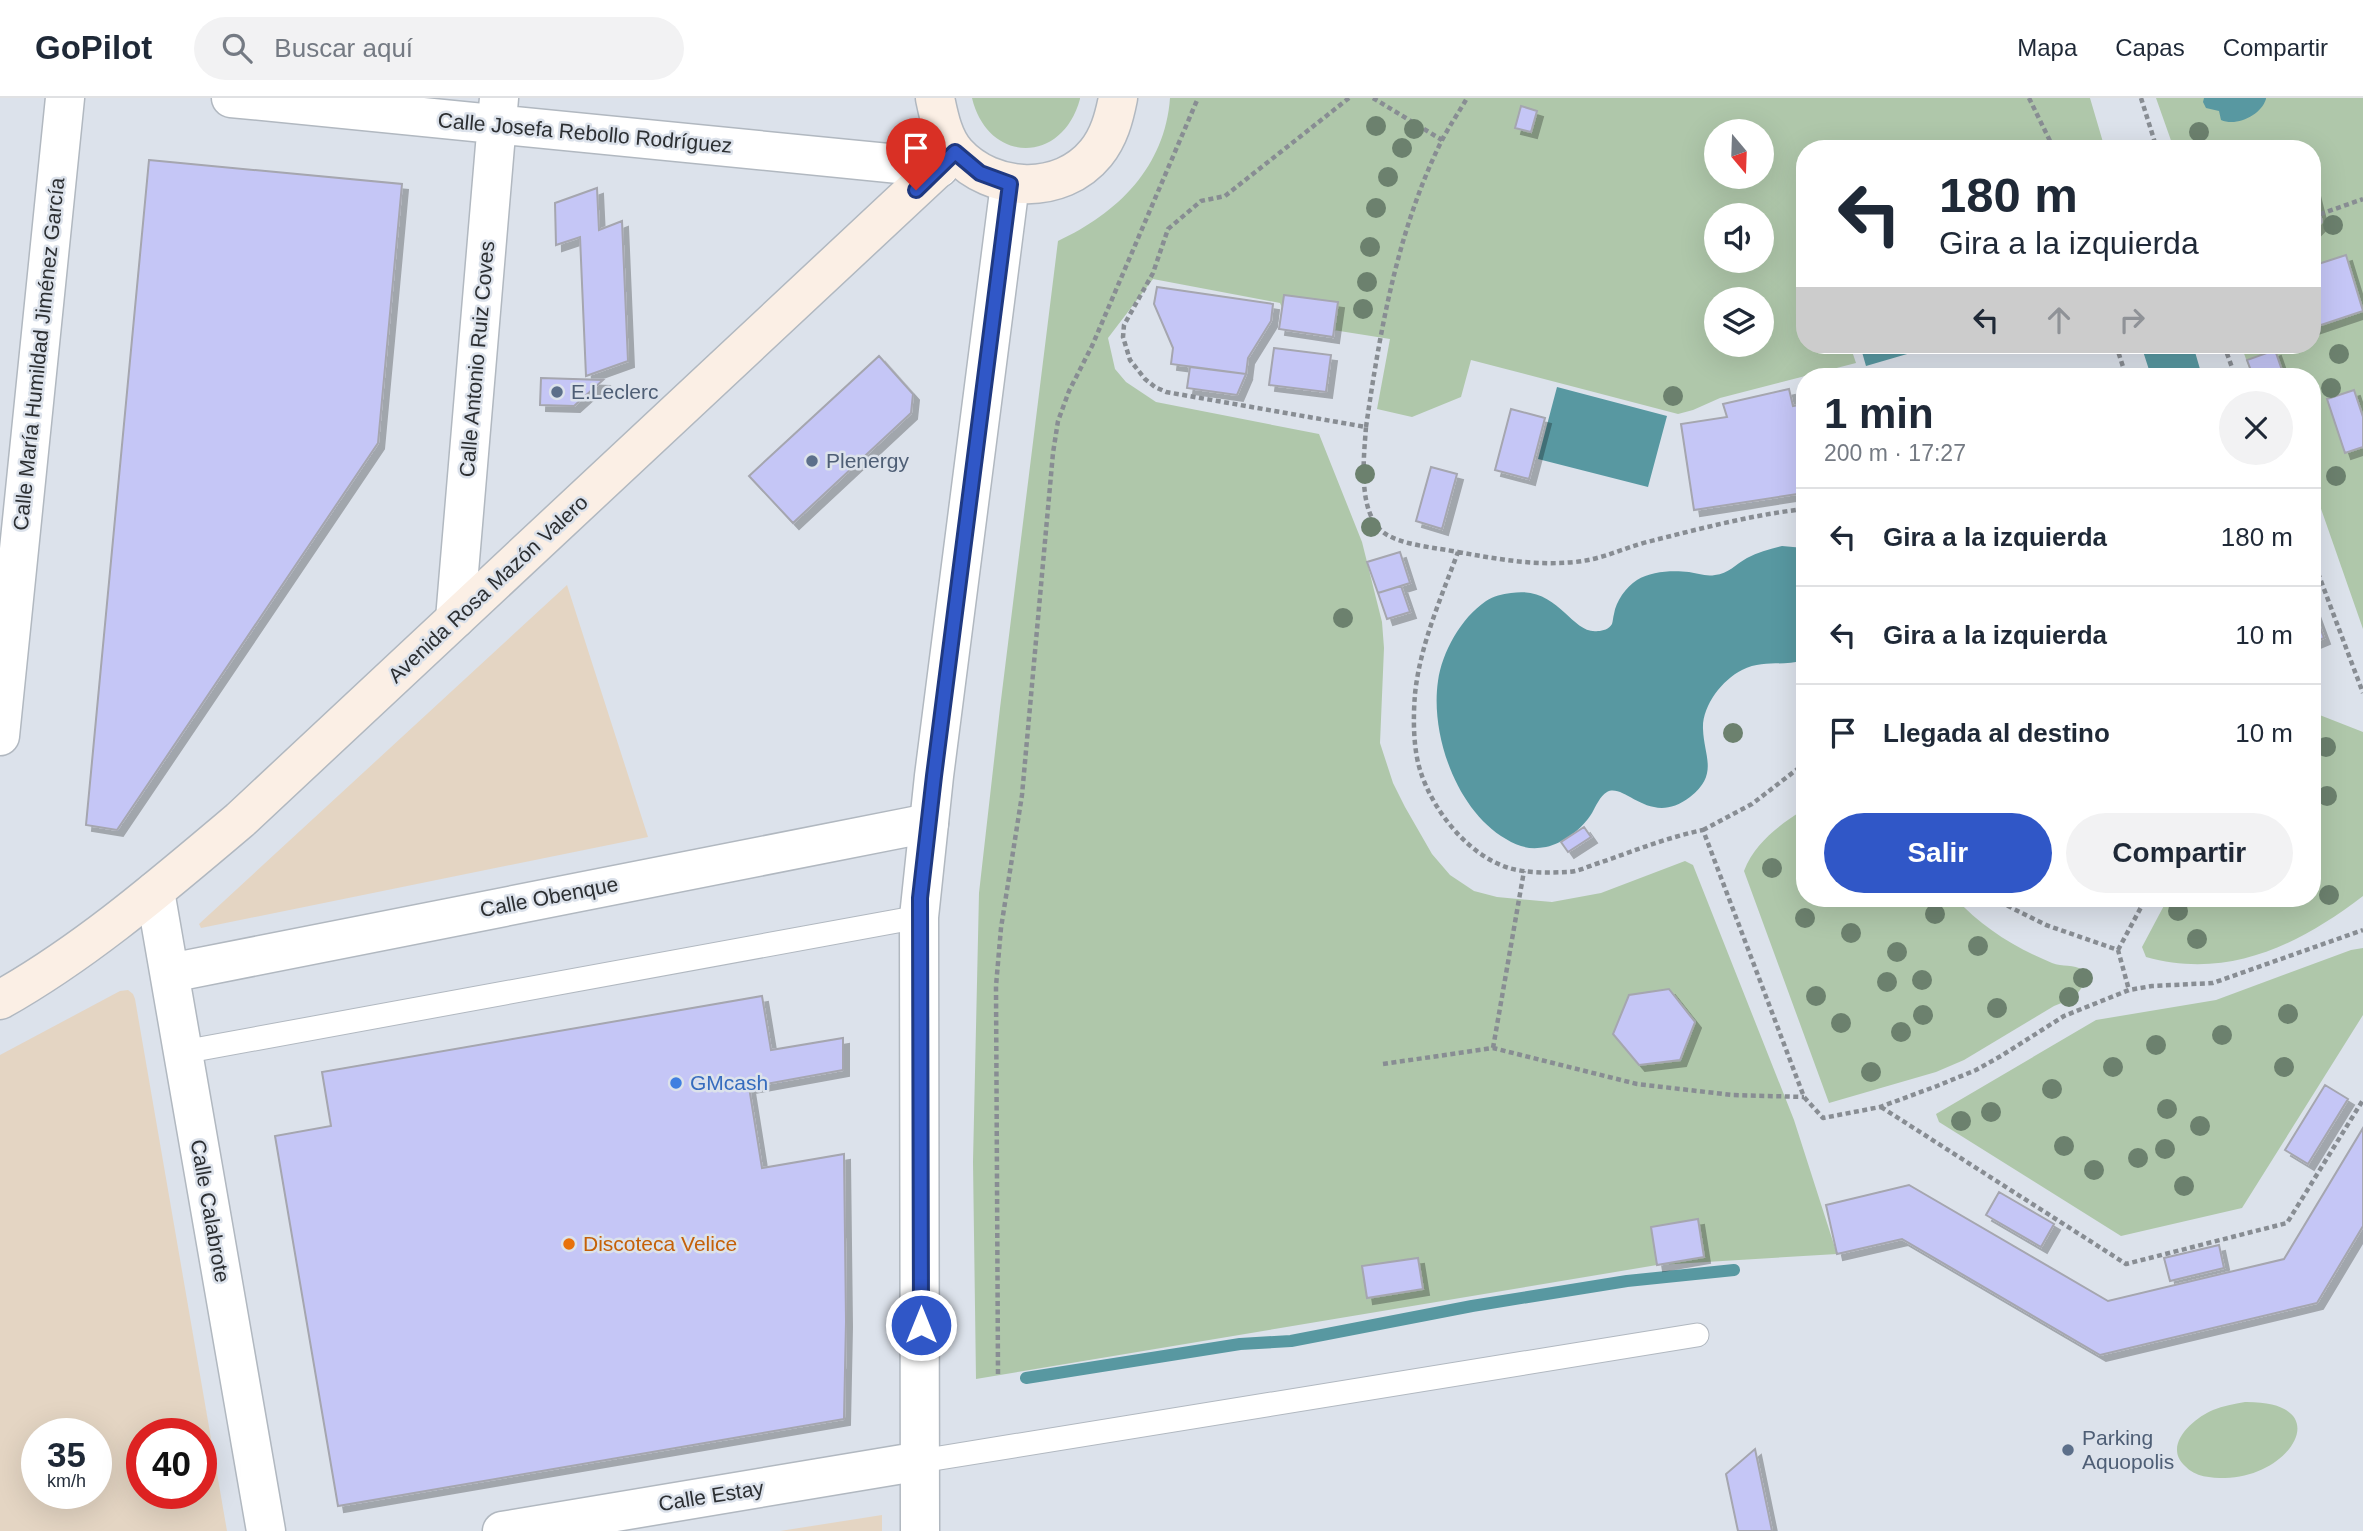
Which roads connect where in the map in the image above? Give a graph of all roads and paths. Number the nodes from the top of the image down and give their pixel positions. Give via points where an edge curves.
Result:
1 (65, 98) edge
2 (231, 98) edge
3 (935, 98) edge
4 (1118, 98) edge
5 (1198, 98) edge
6 (1349, 98) edge
7 (1373, 98) edge
8 (1467, 98) edge
9 (2029, 98) edge
10 (2141, 98) edge
11 (498, 112) edge
12 (1442, 140) junction
13 (2050, 140) edge
14 (2154, 140) edge
15 (947, 160) junction
16 (1010, 184) junction
17 (2363, 199) edge
18 (2321, 214) edge
19 (1366, 427) junction
20 (1796, 510) edge
21 (1458, 552) junction
22 (2321, 581) edge
23 (455, 619) junction
24 (2363, 693) edge
25 (0, 736) edge
26 (1796, 770) edge
27 (929, 823) junction
28 (1703, 830) junction
29 (1524, 871) junction
30 (155, 891) junction
31 (2010, 907) edge
32 (2141, 907) edge
33 (919, 917) junction
34 (2363, 930) edge
35 (2118, 950) junction
36 (170, 973) junction
37 (2129, 990) junction
38 (0, 1000) edge
39 (1493, 1048) junction
40 (183, 1052) junction
41 (1382, 1064) dead end
42 (1804, 1097) junction
43 (2363, 1100) edge
44 (1880, 1107) junction
45 (1697, 1335) dead end
46 (998, 1374) dead end
47 (921, 1461) junction
48 (265, 1531) edge
49 (502, 1531) edge
50 (920, 1531) edge

1 - 25 street, Calle María Humildad Jiménez García
2 - 11 street, Calle Josefa Rebollo Rodríguez
3 - 15 main road
4 - 16 main road via 1112,127 1096,153 1071,174 1041,184
5 - 46 path via 1058,421 1022,795 996,986
6 - 19 path via 1225,196 1201,201 1168,229 1153,273 1124,325 1123,337 1137,370 1166,392
7 - 12 path
8 - 12 path
9 - 13 path
10 - 14 path
11 - 15 street, Calle Josefa Rebollo Rodríguez
11 - 23 street, Calle Antonio Ruiz Coves
12 - 19 path via 1395,272
15 - 16 main road
15 - 23 main road, Avenida Rosa Mazón Valero
16 - 27 street
17 - 18 path
19 - 21 path via 1362,478 1372,516 1383,532 1403,541
20 - 21 path via 1574,562 1527,564
21 - 29 path via 1423,648 1415,694 1421,772 1436,805 1456,832 1480,853
22 - 24 path
23 - 30 main road, Avenida Rosa Mazón Valero via 240,820
26 - 28 path via 1752,804
27 - 33 street
27 - 36 street, Calle Obenque
28 - 29 path via 1570,872
28 - 42 path
29 - 39 path
30 - 36 street, Calle Calabrote
30 - 38 main road, Avenida Rosa Mazón Valero via 89,942
31 - 35 path
32 - 35 path
33 - 40 lane
33 - 47 street
34 - 37 path via 2213,983
35 - 37 path
36 - 40 street, Calle Calabrote
37 - 44 path via 2064,1016 1976,1070
39 - 41 path
39 - 42 path via 1637,1084 1732,1095
40 - 48 street, Calle Calabrote
42 - 44 path via 1823,1118
43 - 44 path via 2287,1223 2126,1264
45 - 47 lane
47 - 49 street, Calle Estay
47 - 50 street

